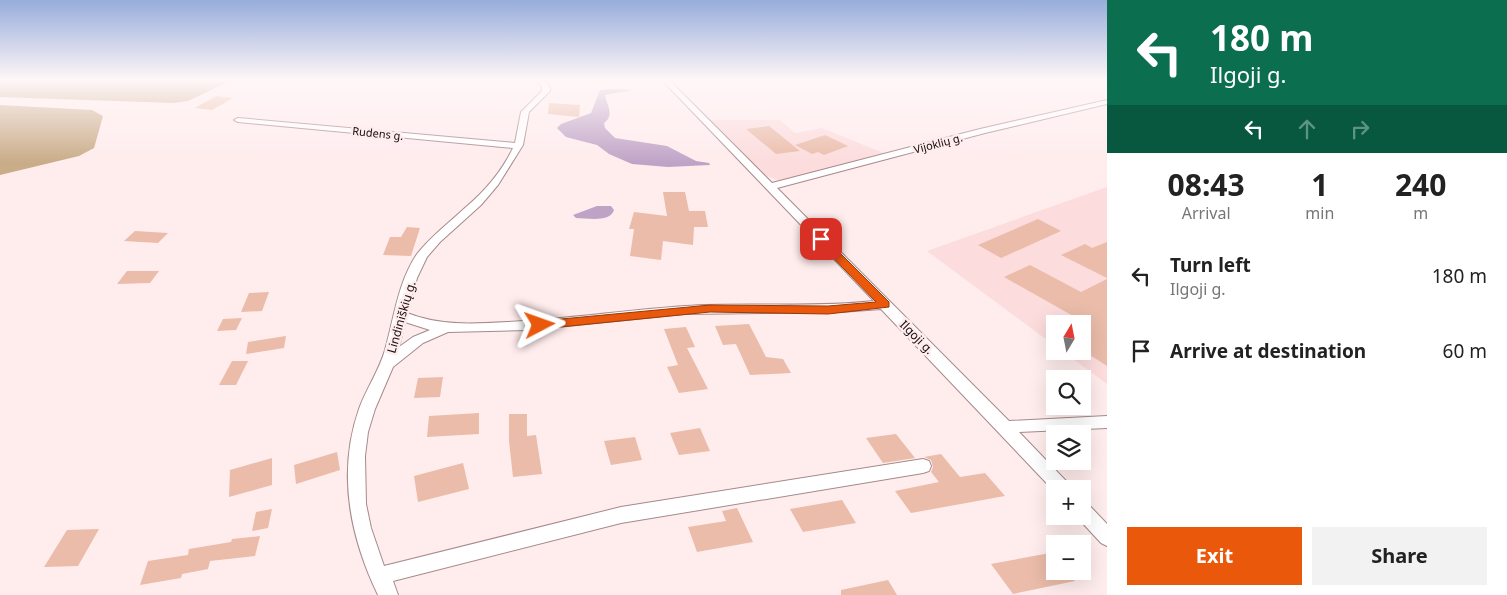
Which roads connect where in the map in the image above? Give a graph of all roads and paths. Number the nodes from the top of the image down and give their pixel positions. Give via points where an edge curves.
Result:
1 (529, 108) edge
2 (693, 108) edge
3 (1082, 108) edge
4 (238, 120) dead end
5 (518, 146) junction
6 (770, 186) junction
7 (885, 304) junction
8 (402, 316) junction
9 (444, 329) junction
10 (388, 363) junction
11 (1107, 422) edge
12 (1006, 428) junction
13 (924, 466) dead end
14 (1054, 480) edge
15 (1091, 520) edge
16 (1107, 537) edge
17 (379, 579) junction
18 (388, 595) edge

1 - 5 street, Lindiniškių g.
2 - 6 street, Ilgoji g.
3 - 6 street, Vijoklių g.
4 - 5 street, Rudens g.
5 - 8 street, Lindiniškių g. via 486,195 441,235 422,257 406,294
6 - 7 street, Ilgoji g.
7 - 9 street via 828,310 710,308 570,323
7 - 12 street, Ilgoji g.
8 - 9 street
8 - 10 street, Lindiniškių g.
9 - 10 street via 418,340
10 - 17 street, Lindiniškių g. via 367,408 359,438 355,478 366,541
11 - 12 street
12 - 14 street, Ilgoji g.
13 - 17 street via 621,515 388,573
15 - 16 street
17 - 18 street, Lindiniškių g.

